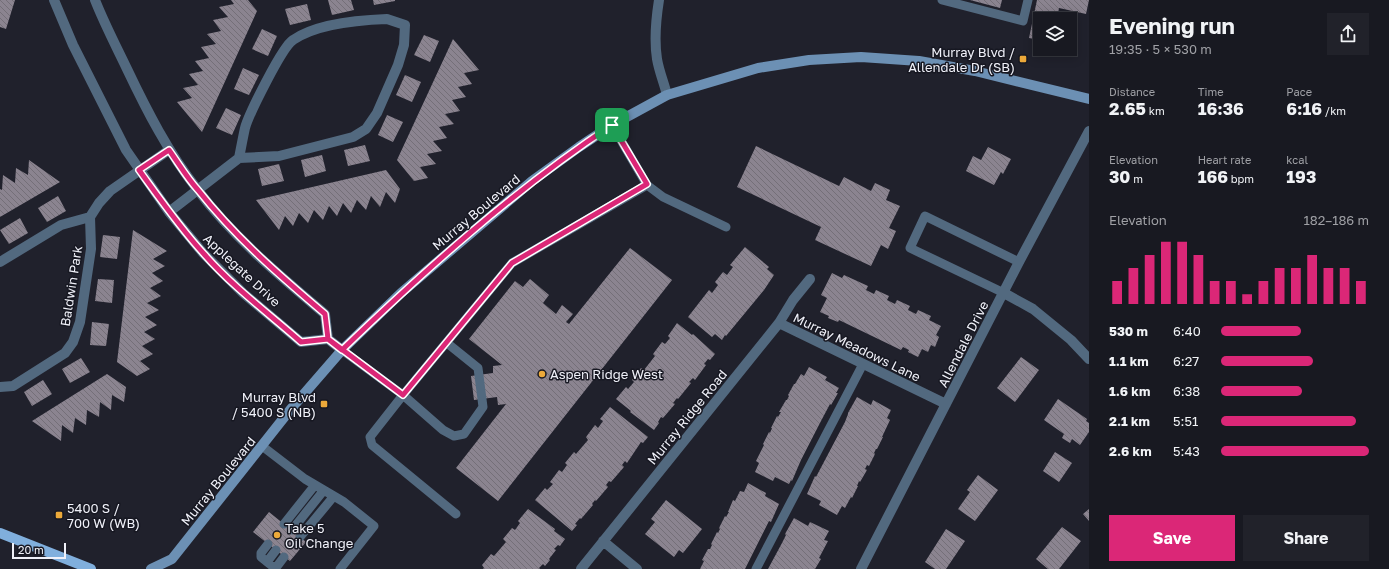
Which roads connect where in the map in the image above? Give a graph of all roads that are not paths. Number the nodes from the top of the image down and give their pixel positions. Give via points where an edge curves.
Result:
1 (95, 0) edge
2 (659, 0) edge
3 (942, 0) edge
4 (1028, 0) edge
5 (57, 1) edge
6 (667, 95) junction
7 (1089, 99) edge
8 (612, 125) junction
9 (1089, 131) edge
10 (169, 150) junction
11 (239, 158) junction
12 (139, 170) junction
13 (647, 184) junction
14 (197, 189) junction
15 (169, 212) junction
16 (90, 217) junction
17 (726, 227) dead end
18 (0, 262) edge
19 (1019, 262) junction
20 (810, 279) dead end
21 (1004, 293) junction
22 (779, 323) junction
23 (328, 339) junction
24 (447, 343) junction
25 (342, 350) junction
26 (1089, 359) edge
27 (862, 364) junction
28 (0, 388) edge
29 (403, 395) junction
30 (946, 404) junction
31 (262, 446) junction
32 (315, 485) junction
33 (324, 490) junction
34 (334, 496) junction
35 (456, 514) dead end
36 (284, 524) dead end
37 (292, 530) dead end
38 (0, 533) edge
39 (300, 537) dead end
40 (603, 541) junction
41 (268, 544) dead end
42 (276, 550) dead end
43 (284, 557) dead end
44 (267, 562) junction
45 (171, 564) edge
46 (91, 569) edge
47 (151, 569) edge
48 (276, 569) edge
49 (340, 569) edge
50 (581, 569) edge
51 (637, 569) edge
52 (756, 569) edge
53 (860, 569) edge

1 - 10 street, Applegate Drive via 142,100
2 - 6 street via 656,18 657,58
3 - 4 lane via 1023,21
5 - 12 street, Applegate Drive via 73,45 102,105
6 - 7 main road, Murray Boulevard via 758,68 809,60 861,57 920,61 975,71
6 - 8 main road, Murray Boulevard
8 - 13 lane
8 - 25 main road, Murray Boulevard via 532,181 401,293
9 - 19 street, Allendale Drive
10 - 12 street
10 - 14 street, Applegate Drive
11 - 11 street via 246,127 280,55 292,41 308,32 364,20 387,19 405,26 404,45 398,65 377,113 366,129 354,137 279,156
11 - 14 street
12 - 15 street, Applegate Drive
12 - 16 street via 110,192
13 - 17 lane via 663,197
13 - 24 lane via 512,263
14 - 15 street
14 - 23 street, Applegate Drive via 269,267 325,314
15 - 23 street, Applegate Drive via 223,274 301,342
16 - 18 street via 61,225
16 - 28 street, Baldwin Park via 91,249 80,322 74,342 65,353 13,386
19 - 21 street, Allendale Drive
19 - 21 lane via 925,216 910,248
20 - 22 street, Murray Ridge Road
21 - 26 street via 1033,309 1071,340
21 - 30 street, Allendale Drive
22 - 27 street, Murray Meadows Lane
22 - 40 street, Murray Ridge Road
23 - 25 street
24 - 29 lane
24 - 29 lane via 478,368 482,407 464,434 454,436 443,430
25 - 29 lane
25 - 31 main road, Murray Boulevard
27 - 30 street, Murray Meadows Lane
27 - 52 lane
29 - 35 lane via 370,437 372,445
30 - 53 street, Allendale Drive
31 - 32 lane
31 - 45 main road, Murray Boulevard
32 - 33 lane
32 - 36 lane
33 - 34 lane
33 - 37 lane
34 - 39 lane
34 - 49 lane via 374,526
38 - 46 main road
40 - 50 street, Murray Ridge Road
40 - 51 street
41 - 44 lane via 260,555
42 - 44 lane
43 - 48 lane
44 - 48 lane
45 - 47 main road, Murray Boulevard

